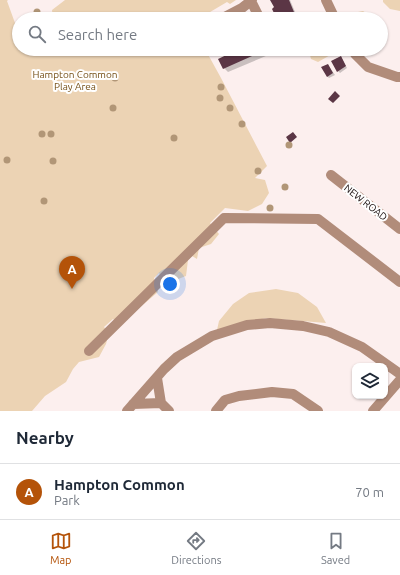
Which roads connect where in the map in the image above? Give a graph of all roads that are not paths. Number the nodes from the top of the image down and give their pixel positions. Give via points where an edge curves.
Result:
1 (252, 0) edge
2 (326, 0) edge
3 (235, 12) edge
4 (257, 12) edge
5 (332, 12) edge
6 (357, 56) edge
7 (400, 77) edge
8 (331, 176) dead end
9 (400, 229) edge
10 (400, 282) edge
11 (88, 351) dead end
12 (400, 374) edge
13 (157, 378) junction
14 (400, 380) edge
15 (161, 403) junction
16 (130, 407) edge
17 (169, 411) edge
18 (216, 411) edge
19 (318, 411) edge
20 (373, 411) edge

1 - 3 street
1 - 4 street
2 - 5 street
6 - 7 street via 368,67
8 - 9 street, NEW ROAD
10 - 11 street via 318,219 224,218
12 - 13 street via 362,347 329,332 303,326 270,323 246,325 212,336 177,357
13 - 15 street
13 - 16 street
14 - 20 street
15 - 16 street
15 - 17 street
18 - 19 street via 225,400 272,392 293,394

